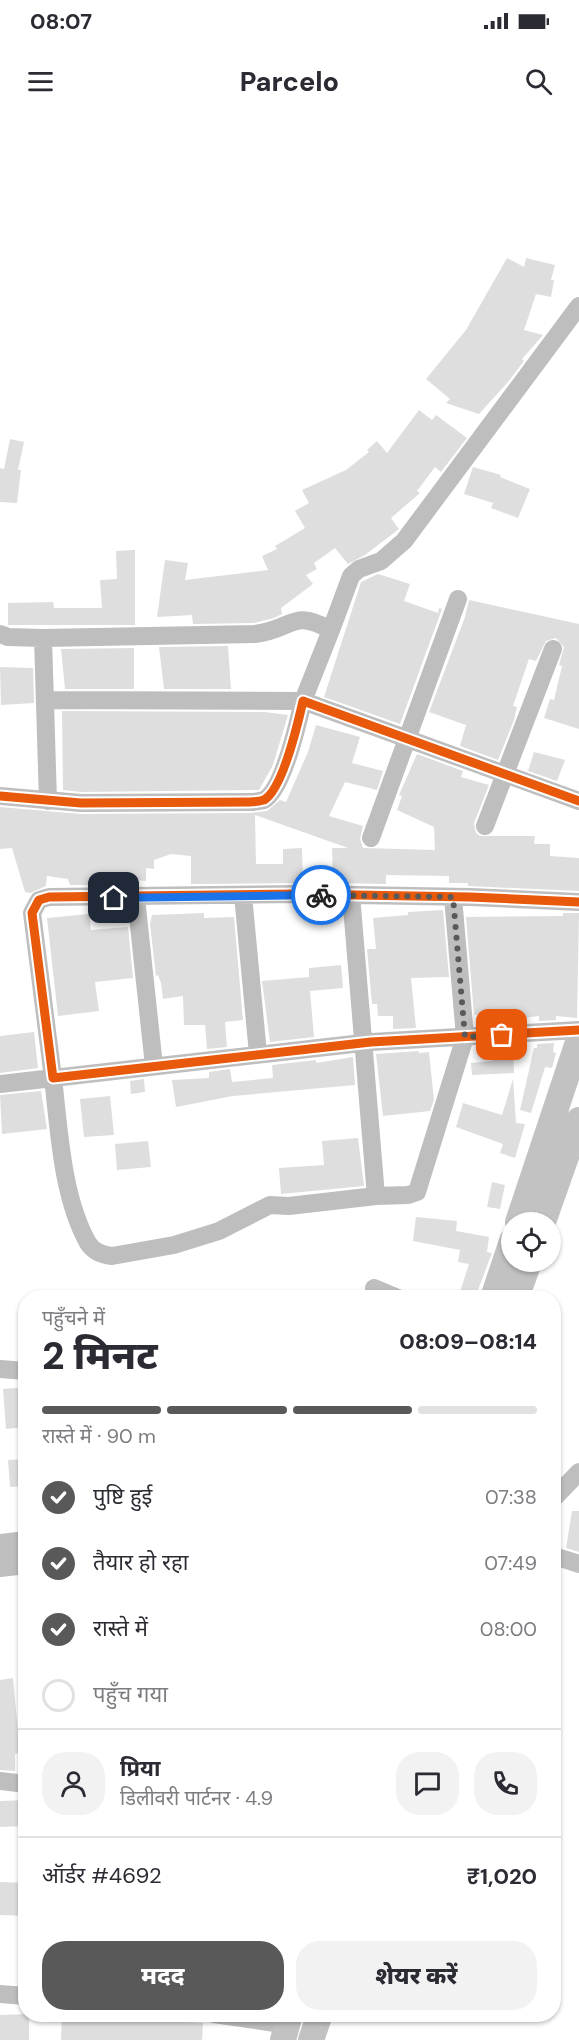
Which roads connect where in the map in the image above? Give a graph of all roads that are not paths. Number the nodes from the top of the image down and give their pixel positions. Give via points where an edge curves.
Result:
1 (579, 306) edge
2 (458, 599) dead end
3 (331, 630) junction
4 (0, 634) edge
5 (43, 638) junction
6 (553, 649) dead end
7 (47, 700) junction
8 (303, 701) junction
9 (407, 737) junction
10 (506, 772) junction
11 (0, 796) edge
12 (48, 801) junction
13 (579, 801) edge
14 (485, 826) dead end
15 (371, 838) dead end
16 (351, 895) junction
17 (243, 896) junction
18 (453, 897) junction
19 (136, 898) junction
20 (579, 903) edge
21 (579, 1030) edge
22 (465, 1037) junction
23 (579, 1039) edge
24 (362, 1043) junction
25 (258, 1054) junction
26 (154, 1066) junction
27 (53, 1078) junction
28 (0, 1084) edge
29 (579, 1120) edge
30 (376, 1196) junction
31 (521, 1212) edge
32 (547, 1212) edge
33 (502, 1272) edge
34 (525, 1272) edge
35 (374, 1288) dead end
36 (379, 1290) edge
37 (496, 1290) edge
38 (519, 1290) edge
39 (0, 1369) edge
40 (18, 1370) edge
41 (579, 1472) edge
42 (561, 1491) edge
43 (18, 1543) edge
44 (0, 1545) edge
45 (561, 1558) edge
46 (18, 1564) edge
47 (579, 1564) edge
48 (0, 1566) edge
49 (0, 1781) edge
50 (18, 1783) edge
51 (0, 1994) edge
52 (18, 1995) edge
53 (263, 2022) edge
54 (317, 2022) edge
55 (287, 2026) edge
56 (311, 2040) edge

1 - 3 street via 404,541 381,561 351,576
2 - 9 street
3 - 5 street via 308,618 295,620 282,629 255,634
3 - 8 street
4 - 5 street
5 - 7 street
6 - 10 street
7 - 8 street
7 - 12 street
8 - 9 street
8 - 12 street via 274,790 264,800
9 - 10 street
9 - 15 street
10 - 13 street
10 - 14 street
11 - 12 street
16 - 17 street
16 - 18 street
16 - 24 street
17 - 19 street
17 - 25 street
18 - 20 street
18 - 22 street
19 - 26 street
19 - 27 street via 49,897 35,905 32,913
21 - 22 street
22 - 24 street
22 - 30 street via 417,1192
23 - 31 main road
24 - 25 street
24 - 30 street
25 - 26 street
26 - 27 street
27 - 28 street
27 - 30 street via 69,1189 89,1244 104,1255 174,1245 219,1231 270,1205
29 - 32 main road
33 - 37 main road
34 - 38 main road
35 - 36 street
39 - 40 street
41 - 42 street
43 - 44 street
45 - 47 street
46 - 48 street
49 - 50 street
51 - 52 street
53 - 55 street
54 - 56 main road

